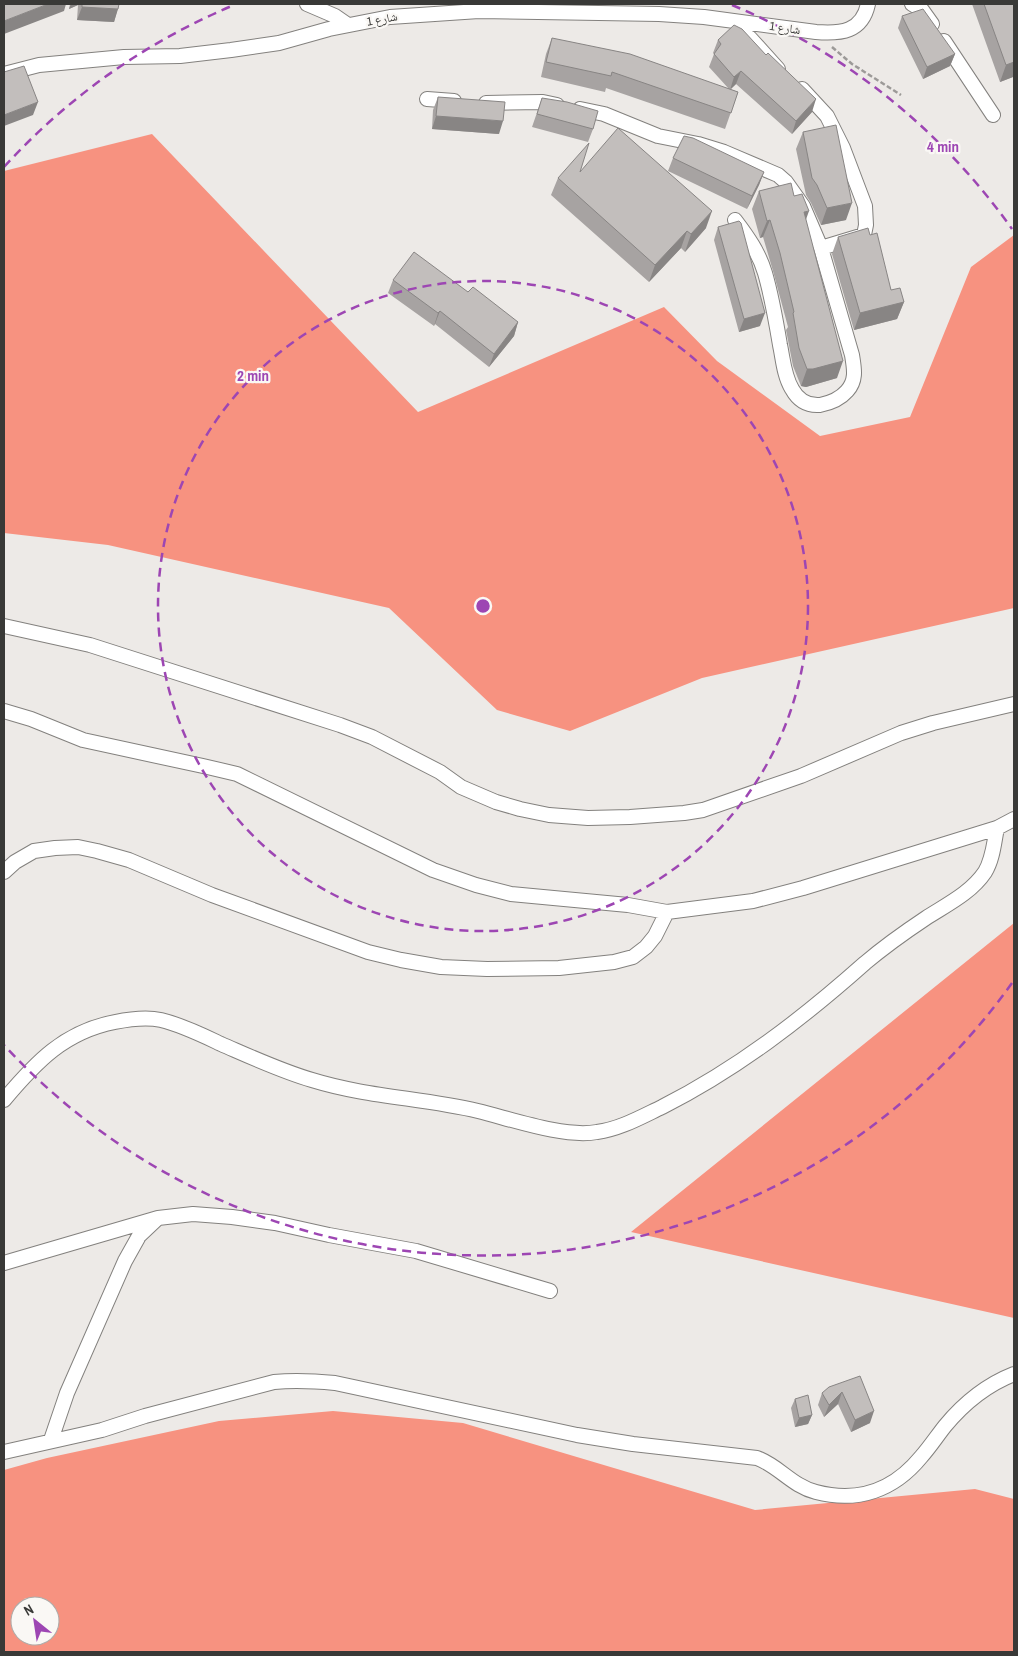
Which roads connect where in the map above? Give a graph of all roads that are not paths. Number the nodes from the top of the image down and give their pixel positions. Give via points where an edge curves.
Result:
1 (307, 4) edge
2 (869, 4) edge
3 (912, 4) edge
4 (704, 18) junction
5 (348, 25) junction
6 (4, 74) edge
7 (427, 100) dead end
8 (993, 114) dead end
9 (735, 220) edge
10 (821, 248) junction
11 (4, 626) edge
12 (1014, 704) edge
13 (4, 711) edge
14 (1014, 819) edge
15 (998, 828) junction
16 (4, 872) edge
17 (667, 912) junction
18 (4, 1100) edge
19 (158, 1218) junction
20 (4, 1263) edge
21 (550, 1291) dead end
22 (1014, 1374) edge
23 (52, 1440) junction
24 (4, 1452) edge

1 - 5 street
2 - 4 street, شارع 1 via 861,20 848,30 832,33
3 - 8 street via 928,18
4 - 5 street, شارع 1 via 609,12 479,11 390,17
4 - 10 street via 750,38 779,70 812,98 834,130 865,206 866,226 864,235
5 - 6 street, شارع 1 via 279,43 240,49 39,66
7 - 10 street via 503,104 543,102 604,114 658,136 707,146 768,170 786,182 803,206
9 - 10 street via 756,249 765,272 791,389 800,400 812,405 840,397 850,388 855,373
11 - 12 street via 90,645 340,725 372,737 440,772 461,787 496,802 549,815 630,817 703,810 801,776 932,723
13 - 17 street via 84,740 237,774 433,870 476,885 511,894
14 - 15 street
15 - 17 street via 761,899
15 - 18 street via 991,860 966,892 870,959 773,1039 733,1067 637,1119 609,1130 572,1133 460,1107 352,1091 265,1063 170,1023 144,1019 106,1024 66,1039 22,1078
16 - 17 street via 34,851 78,847 97,851 368,952 441,967 559,968 614,962 632,957 646,947
19 - 20 street
19 - 21 street via 193,1214 275,1223 416,1251
19 - 23 street via 140,1236 125,1261 67,1393
22 - 23 street via 997,1381 969,1401 899,1479 861,1495 816,1492 799,1486 775,1466 757,1458 577,1435 314,1380 274,1382 102,1430
23 - 24 street

